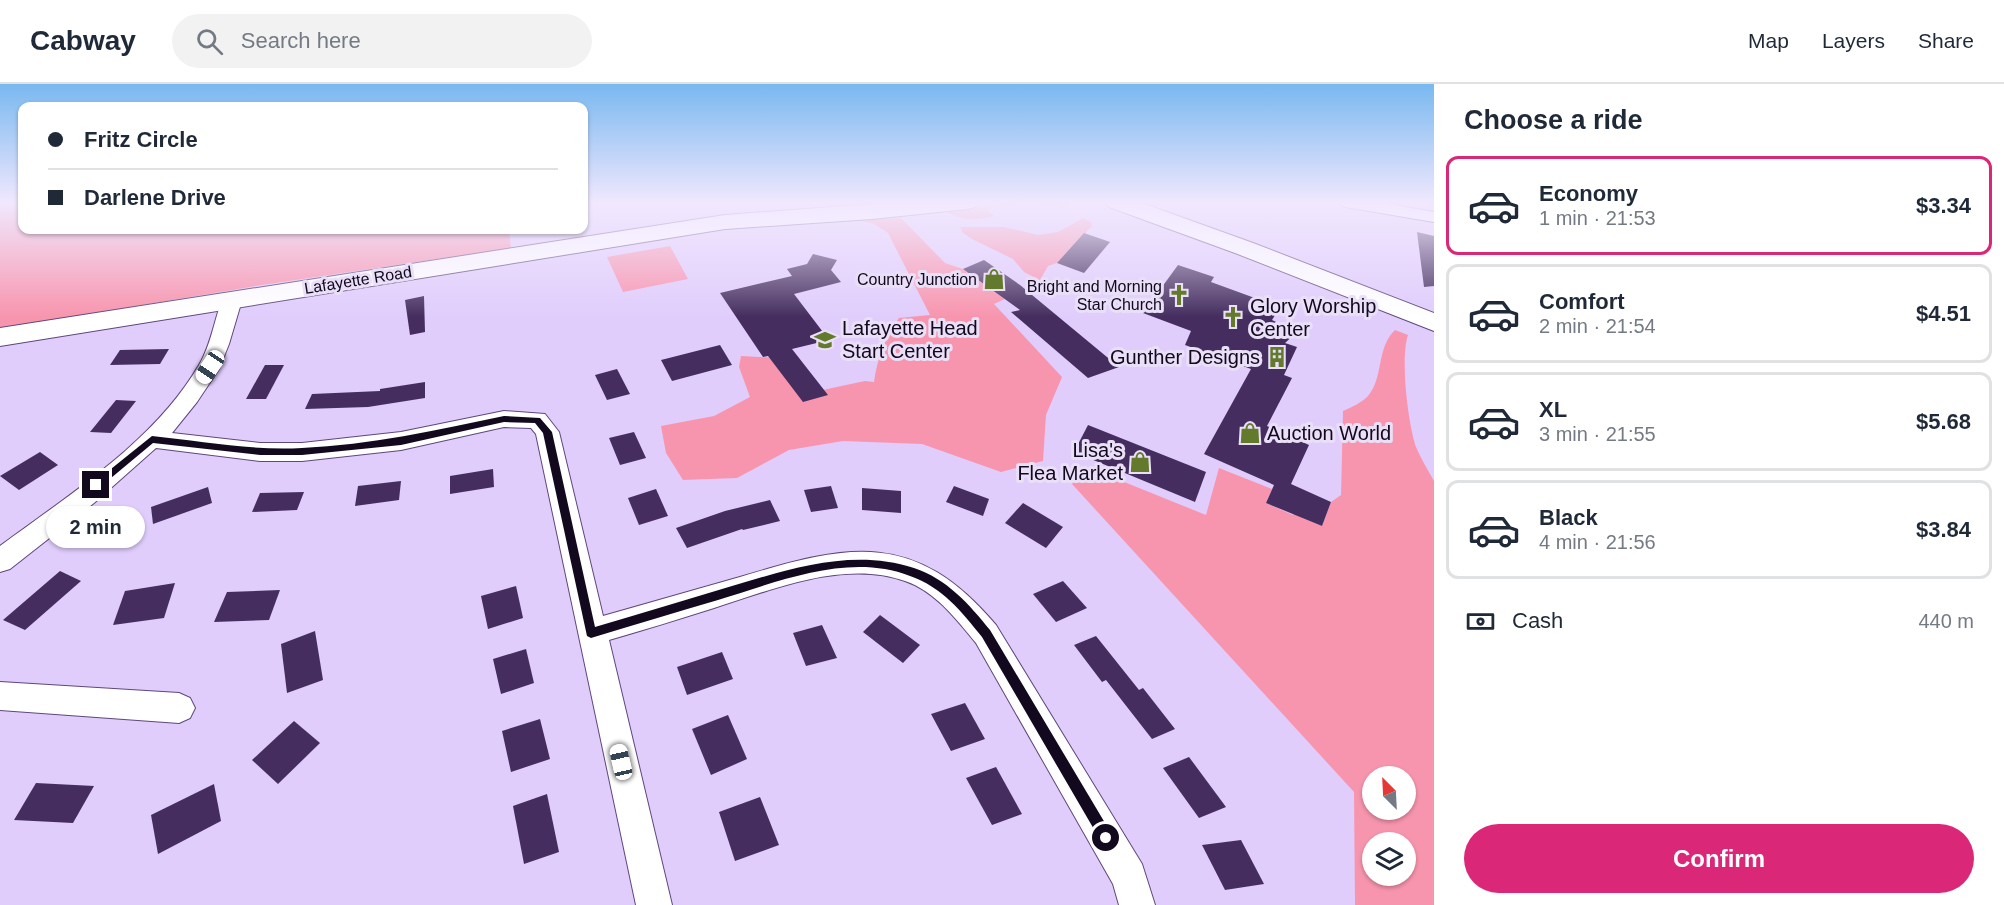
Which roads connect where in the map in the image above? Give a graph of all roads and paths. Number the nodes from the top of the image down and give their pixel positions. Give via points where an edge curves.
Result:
1 (609, 240) edge
2 (1229, 240) edge
3 (232, 300) junction
4 (1434, 323) edge
5 (0, 337) edge
6 (152, 439) junction
7 (0, 561) edge
8 (591, 633) junction
9 (0, 696) edge
10 (179, 708) dead end
11 (654, 905) edge
12 (1137, 905) edge

1 - 3 main road, Lafayette Road
2 - 4 main road
3 - 5 main road, Lafayette Road
3 - 6 street via 210,367 186,404
6 - 7 street
6 - 8 street via 260,452 302,452 401,441 504,419 537,420 547,432
8 - 11 street
8 - 12 street via 805,569 881,564 913,572 941,586 962,604 986,634 1129,877
9 - 10 street

